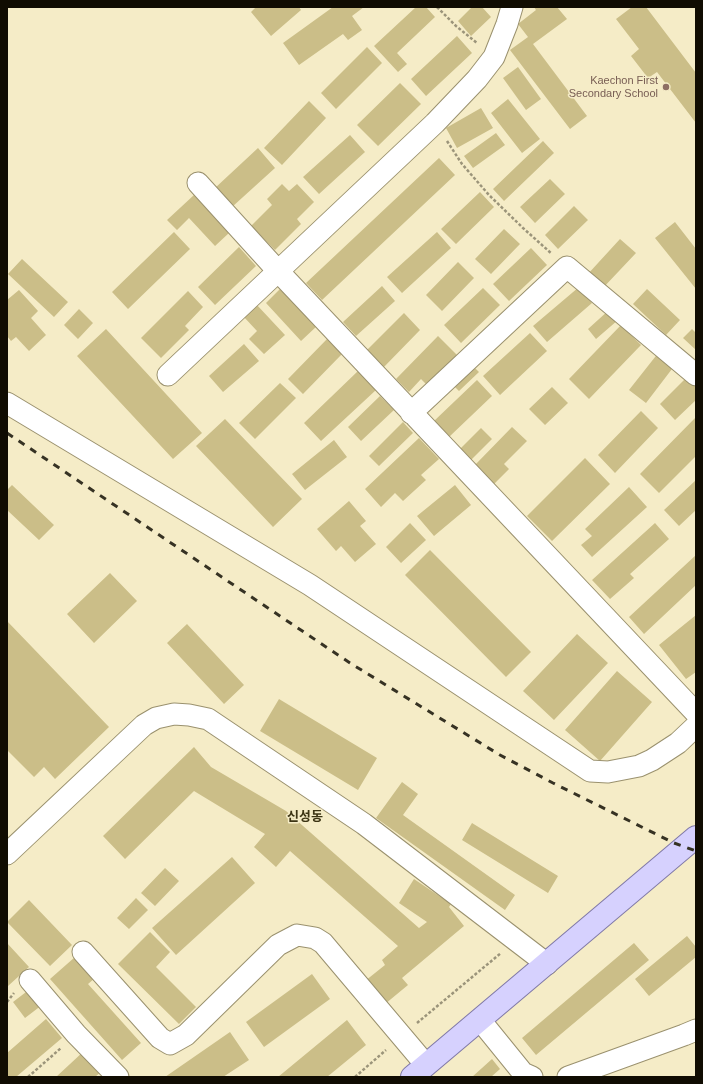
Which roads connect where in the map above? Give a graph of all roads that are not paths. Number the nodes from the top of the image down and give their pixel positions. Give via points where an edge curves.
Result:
1 (512, 7) edge
2 (198, 183) dead end
3 (277, 270) junction
4 (168, 375) dead end
5 (696, 375) edge
6 (7, 403) edge
7 (411, 413) junction
8 (696, 714) edge
9 (696, 726) edge
10 (696, 837) edge
11 (7, 854) edge
12 (83, 952) dead end
13 (547, 964) junction
14 (30, 980) dead end
15 (480, 1020) junction
16 (696, 1030) edge
17 (419, 1071) edge
18 (610, 1071) edge
19 (118, 1077) edge
20 (532, 1077) edge
21 (568, 1077) edge

1 - 3 street via 494,57 476,79 435,123
2 - 3 street
3 - 4 street
3 - 7 street
5 - 7 street via 568,267
6 - 9 street via 310,585 590,771 608,772 639,766 678,743
7 - 8 street
10 - 13 main road
11 - 13 street via 144,725 156,718 174,714 189,715 208,719 364,824
12 - 17 street via 160,1038 170,1044 186,1036 278,945 297,935 315,938 323,943 402,1036
13 - 15 main road
14 - 19 street via 76,1034
15 - 17 main road
15 - 20 street via 523,1073
16 - 18 street
18 - 21 street

